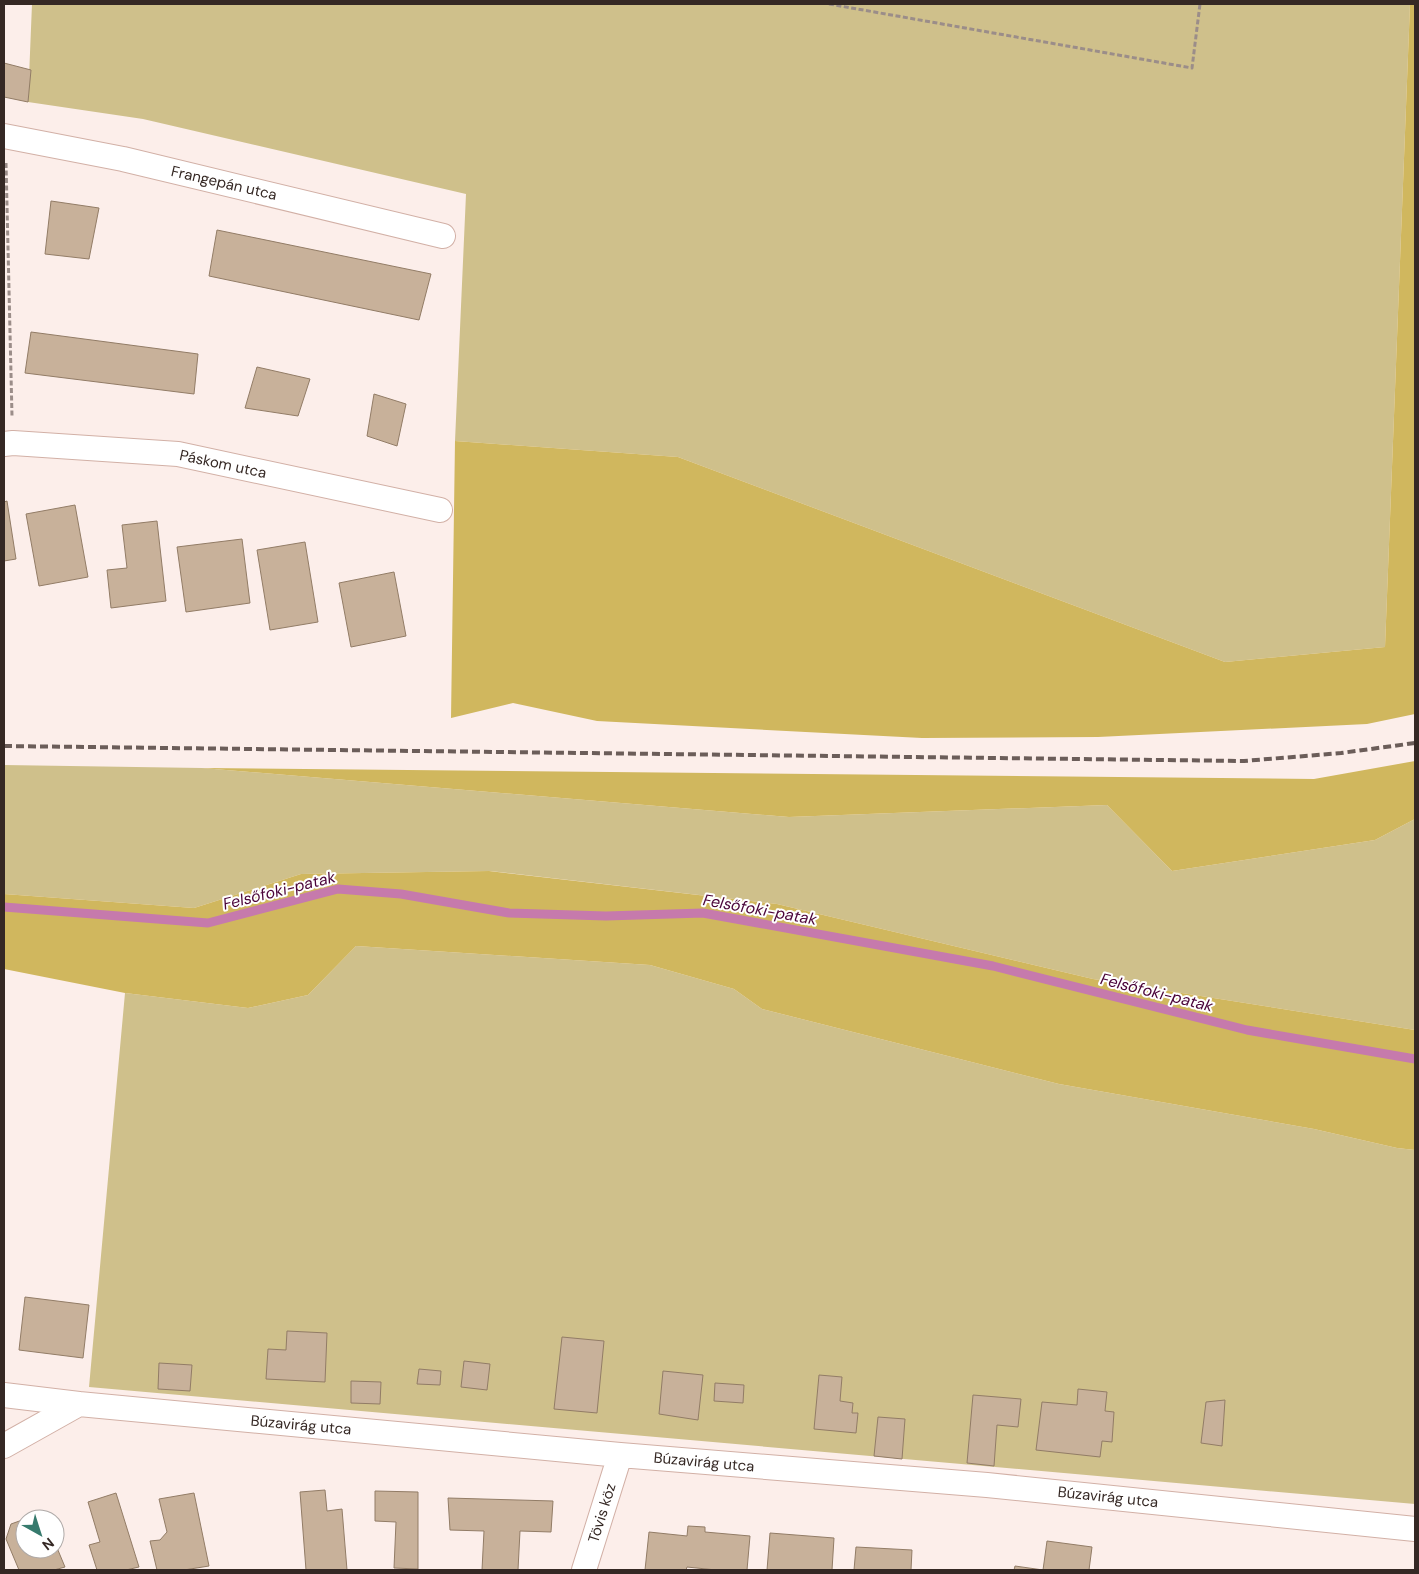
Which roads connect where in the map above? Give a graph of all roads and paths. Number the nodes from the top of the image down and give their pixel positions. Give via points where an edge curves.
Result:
1 (829, 4) edge
2 (837, 4) edge
3 (1200, 4) edge
4 (5, 137) edge
5 (443, 236) dead end
6 (8, 443) edge
7 (440, 510) dead end
8 (4, 1395) edge
9 (79, 1404) junction
10 (4, 1446) edge
11 (620, 1455) junction
12 (1415, 1529) edge
13 (584, 1570) edge

1 - 2 path
2 - 3 path via 1192,68
4 - 5 street, Frangepán utca via 123,159
4 - 6 path
6 - 7 street, Páskom utca via 178,454
8 - 9 street, Búzavirág utca
9 - 10 street
9 - 11 street, Búzavirág utca
11 - 12 street, Búzavirág utca via 988,1485
11 - 13 street, Tövis köz

